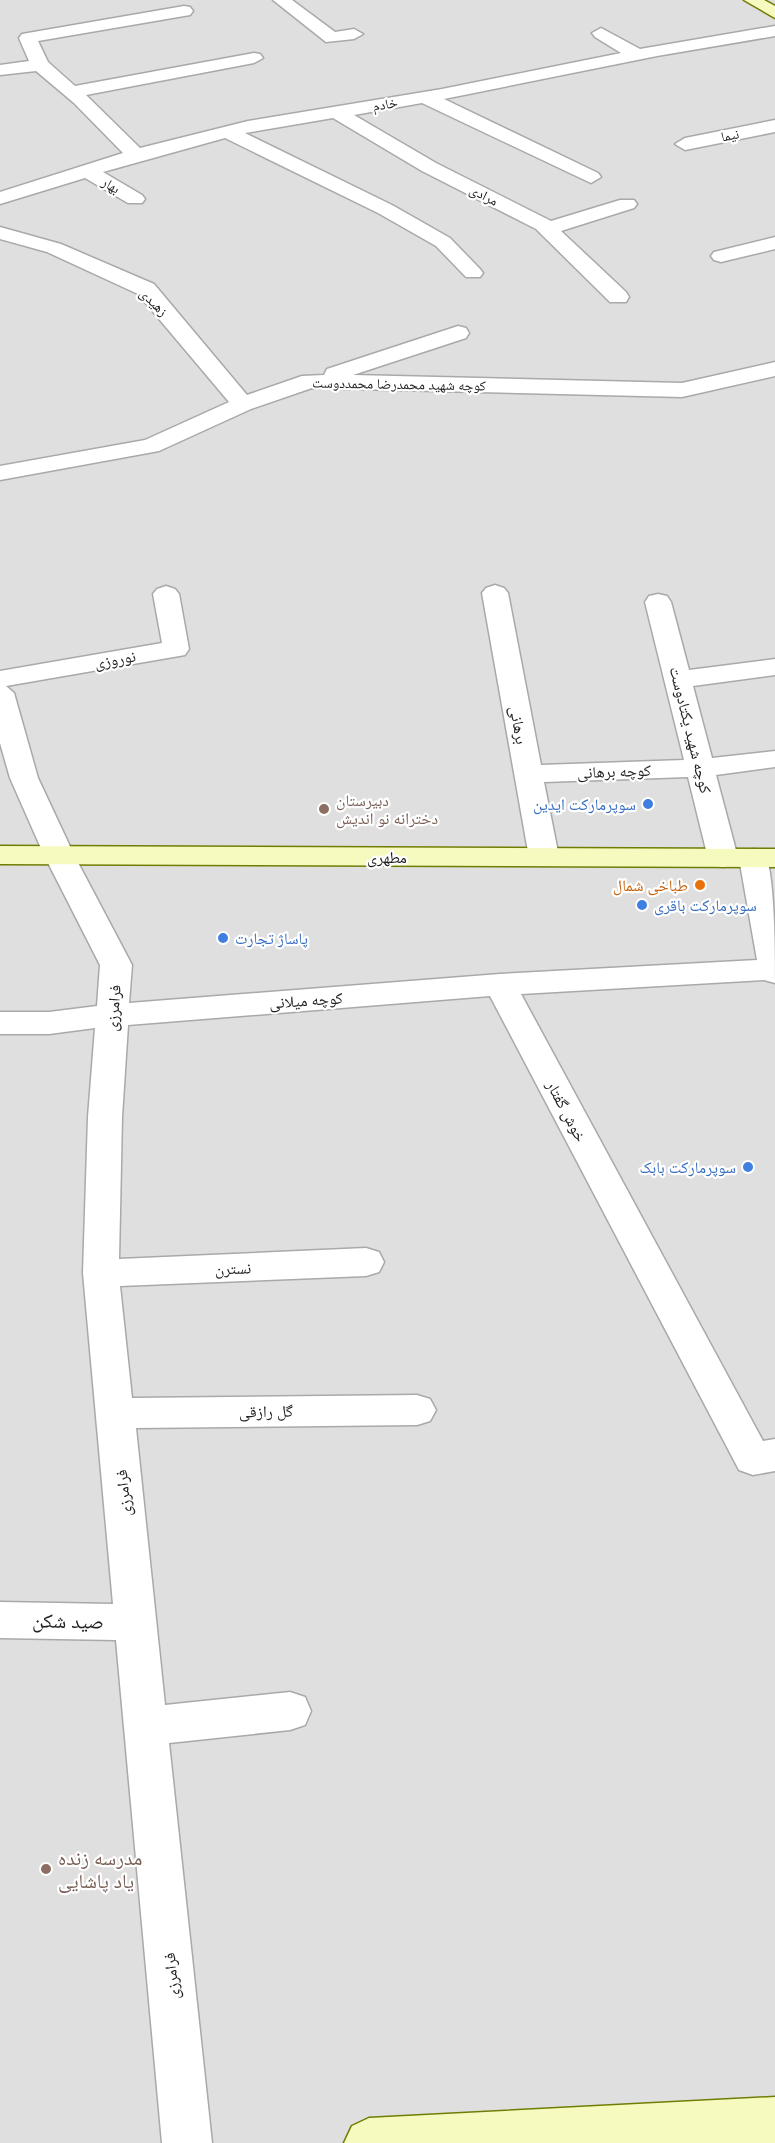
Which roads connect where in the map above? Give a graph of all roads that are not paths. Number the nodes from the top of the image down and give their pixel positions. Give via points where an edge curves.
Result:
1 (282, 0) edge
2 (752, 0) edge
3 (184, 11) dead end
4 (775, 13) edge
5 (775, 31) edge
6 (601, 33) dead end
7 (354, 34) dead end
8 (637, 55) junction
9 (254, 58) dead end
10 (40, 65) junction
11 (0, 70) edge
12 (71, 92) junction
13 (425, 97) junction
14 (336, 112) junction
15 (775, 126) edge
16 (227, 132) junction
17 (685, 144) dead end
18 (136, 155) junction
19 (87, 171) junction
20 (591, 177) dead end
21 (0, 198) edge
22 (135, 199) dead end
23 (627, 204) dead end
24 (548, 229) junction
25 (0, 233) edge
26 (775, 243) edge
27 (721, 256) dead end
28 (473, 273) dead end
29 (618, 297) dead end
30 (458, 333) dead end
31 (775, 369) edge
32 (310, 381) junction
33 (243, 404) junction
34 (0, 473) edge
35 (495, 593) dead end
36 (166, 594) dead end
37 (658, 602) dead end
38 (775, 667) edge
39 (0, 679) edge
40 (678, 680) junction
41 (0, 693) edge
42 (775, 759) edge
43 (700, 768) junction
44 (528, 774) junction
45 (0, 855) edge
46 (59, 855) junction
47 (544, 857) junction
48 (723, 858) junction
49 (765, 858) edge
50 (775, 971) edge
51 (500, 985) junction
52 (113, 1015) junction
53 (0, 1023) edge
54 (366, 1262) dead end
55 (100, 1273) junction
56 (417, 1410) dead end
57 (115, 1413) junction
58 (775, 1455) edge
59 (0, 1620) edge
60 (136, 1622) junction
61 (290, 1711) dead end
62 (146, 1726) junction
63 (775, 2121) edge
64 (547, 2138) edge
65 (187, 2143) edge
66 (369, 2143) edge

1 - 7 street via 332,38
2 - 4 main road
3 - 10 street via 28,38
5 - 8 street, خادم
6 - 8 street
8 - 13 street, خادم
9 - 12 street
10 - 11 street
10 - 12 street
12 - 18 street
13 - 14 street, خادم
13 - 20 street
14 - 16 street, خادم
14 - 24 street, مرادی
15 - 17 street, نیما
16 - 18 street, خادم
16 - 28 street via 443,242
18 - 19 street, خادم
19 - 21 street, خادم
19 - 22 street, بهار
23 - 24 street
24 - 29 street, مرادی
25 - 33 street, زهیدی via 54,248 146,289
26 - 27 street
30 - 32 street
31 - 32 street, کوچه شهید محمدرضا محمددوست via 682,390
32 - 33 street, کوچه شهید محمدرضا محمددوست
33 - 34 street, کوچه شهید محمدرضا محمددوست via 150,446
35 - 44 street, برهانی
36 - 39 street, نوروزی via 176,649
37 - 40 street, کوچه شهید یکتادوست
38 - 40 street
40 - 43 street, کوچه شهید یکتادوست
41 - 46 street via 24,778
42 - 43 street, کوچه برهانی
43 - 44 street, کوچه برهانی
43 - 48 street, کوچه شهید یکتادوست
44 - 47 street, برهانی
45 - 46 main road, مطهری
46 - 47 main road, مطهری
46 - 52 street, فرامرزی via 116,965
47 - 48 main road, مطهری
48 - 49 main road, مطهری
49 - 50 street
50 - 51 street
51 - 52 street, کوچه میلانی
51 - 58 street, خوش گفتار via 753,1459
52 - 53 street, کوچه میلانی via 49,1023
52 - 55 street, فرامرزی
54 - 55 street, نسترن
55 - 57 street, فرامرزی
56 - 57 street, گل رازقی
57 - 60 street, فرامرزی
59 - 60 street, صید شکن
60 - 62 street, فرامرزی
61 - 62 street
62 - 65 street, فرامرزی
63 - 64 main road
64 - 66 main road

